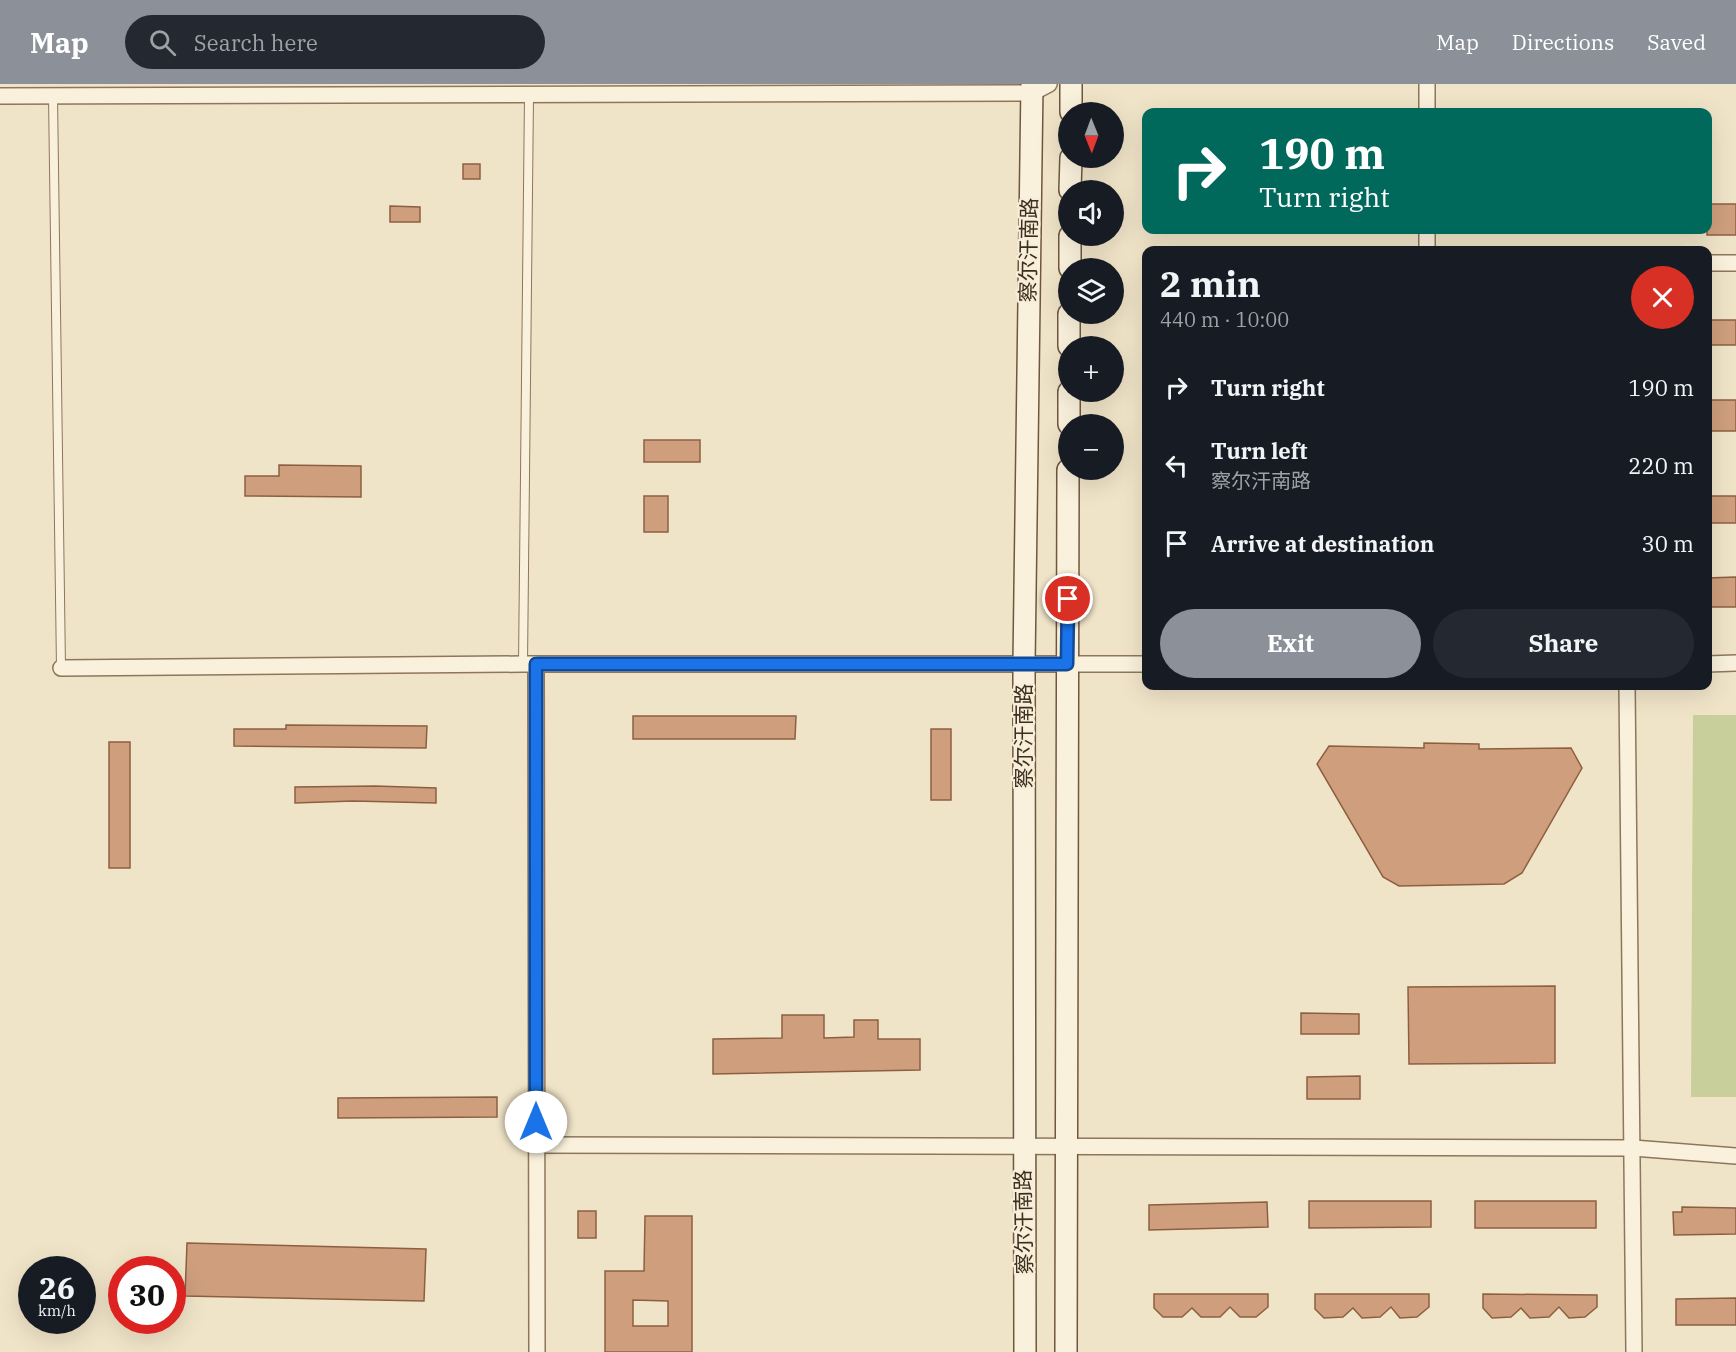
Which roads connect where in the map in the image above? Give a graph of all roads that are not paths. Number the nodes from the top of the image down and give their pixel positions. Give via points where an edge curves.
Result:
1 (1071, 84) edge
2 (1427, 84) edge
3 (1037, 87) edge
4 (0, 96) edge
5 (53, 96) junction
6 (529, 96) junction
7 (1071, 102) edge
8 (1427, 108) edge
9 (1712, 263) edge
10 (1736, 263) edge
11 (1068, 480) edge
12 (1736, 663) edge
13 (529, 664) junction
14 (1024, 664) junction
15 (1067, 664) junction
16 (1142, 664) edge
17 (1712, 664) edge
18 (61, 668) joint
19 (1627, 690) edge
20 (536, 1145) junction
21 (1023, 1147) junction
22 (1066, 1147) junction
23 (1633, 1148) junction
24 (1736, 1156) edge
25 (537, 1352) edge
26 (1025, 1352) edge
27 (1066, 1352) edge
28 (1634, 1352) edge

1 - 7 main road
2 - 8 street
3 - 6 street
3 - 14 main road, 察尔汗南路
4 - 5 street
5 - 6 street
5 - 18 lane
6 - 13 lane
9 - 10 street
11 - 15 main road, 察尔汗南路
12 - 17 street
13 - 14 street
13 - 18 street
13 - 20 street
14 - 15 street
14 - 21 main road, 察尔汗南路
15 - 16 street
15 - 22 main road, 察尔汗南路
19 - 23 street
20 - 21 street
20 - 25 street
21 - 22 street
21 - 26 main road, 察尔汗南路
22 - 23 street
22 - 27 main road, 察尔汗南路
23 - 24 street
23 - 28 street

